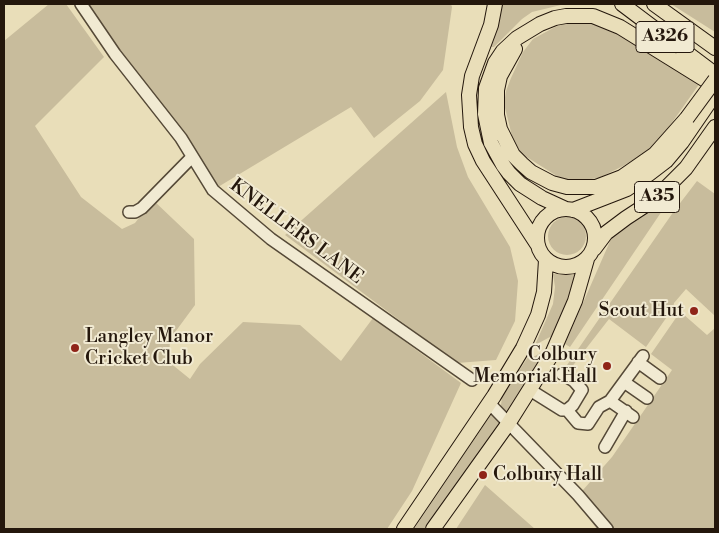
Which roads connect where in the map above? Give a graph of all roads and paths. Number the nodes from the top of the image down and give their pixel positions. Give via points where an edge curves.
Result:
1 (81, 4) edge
2 (495, 4) edge
3 (622, 4) edge
4 (654, 4) edge
5 (534, 28) junction
6 (715, 48) edge
7 (715, 74) edge
8 (715, 80) edge
9 (715, 86) edge
10 (715, 94) edge
11 (691, 120) junction
12 (713, 131) edge
13 (192, 157) junction
14 (570, 209) junction
15 (129, 212) dead end
16 (537, 244) junction
17 (590, 254) junction
18 (546, 260) junction
19 (562, 374) dead end
20 (660, 378) dead end
21 (472, 380) dead end
22 (624, 382) junction
23 (530, 390) junction
24 (647, 398) dead end
25 (610, 402) junction
26 (489, 404) junction
27 (566, 410) junction
28 (508, 424) junction
29 (605, 447) dead end
30 (404, 529) edge
31 (434, 529) edge
32 (607, 529) edge

1 - 13 street, KNELLERS LANE
2 - 16 main road via 492,25 472,76 469,95 471,127 483,161
3 - 7 main road, A326
4 - 6 main road, A326
5 - 9 main road via 566,16 605,19
5 - 11 main road via 518,44 500,76 496,115 506,143 517,160 536,175 567,187 596,187 609,183 650,158
5 - 14 main road via 516,38 495,64 486,88 485,114 497,155 509,173 530,191
8 - 11 main road, bridge
10 - 11 main road, A35
11 - 14 main road, A35 via 682,142 666,161 644,178 627,189
12 - 17 main road, A35 via 686,168 655,199 606,233
13 - 15 street via 142,208
13 - 21 street, KNELLERS LANE via 213,190 271,239
14 - 16 main road via 550,214 543,220
14 - 17 main road via 587,218 592,225 595,232
16 - 18 main road
17 - 18 main road via 571,268 562,268
17 - 23 main road, A35 via 575,301 552,354
18 - 26 main road via 544,292 538,315 523,348
19 - 27 street via 582,390 573,406
20 - 22 street via 640,359
22 - 24 street
22 - 25 street
23 - 27 street
23 - 28 main road, A35
25 - 27 street via 600,407 588,424 578,423
25 - 29 street via 630,414
26 - 28 street
26 - 30 main road
28 - 31 main road, A35
28 - 32 street

